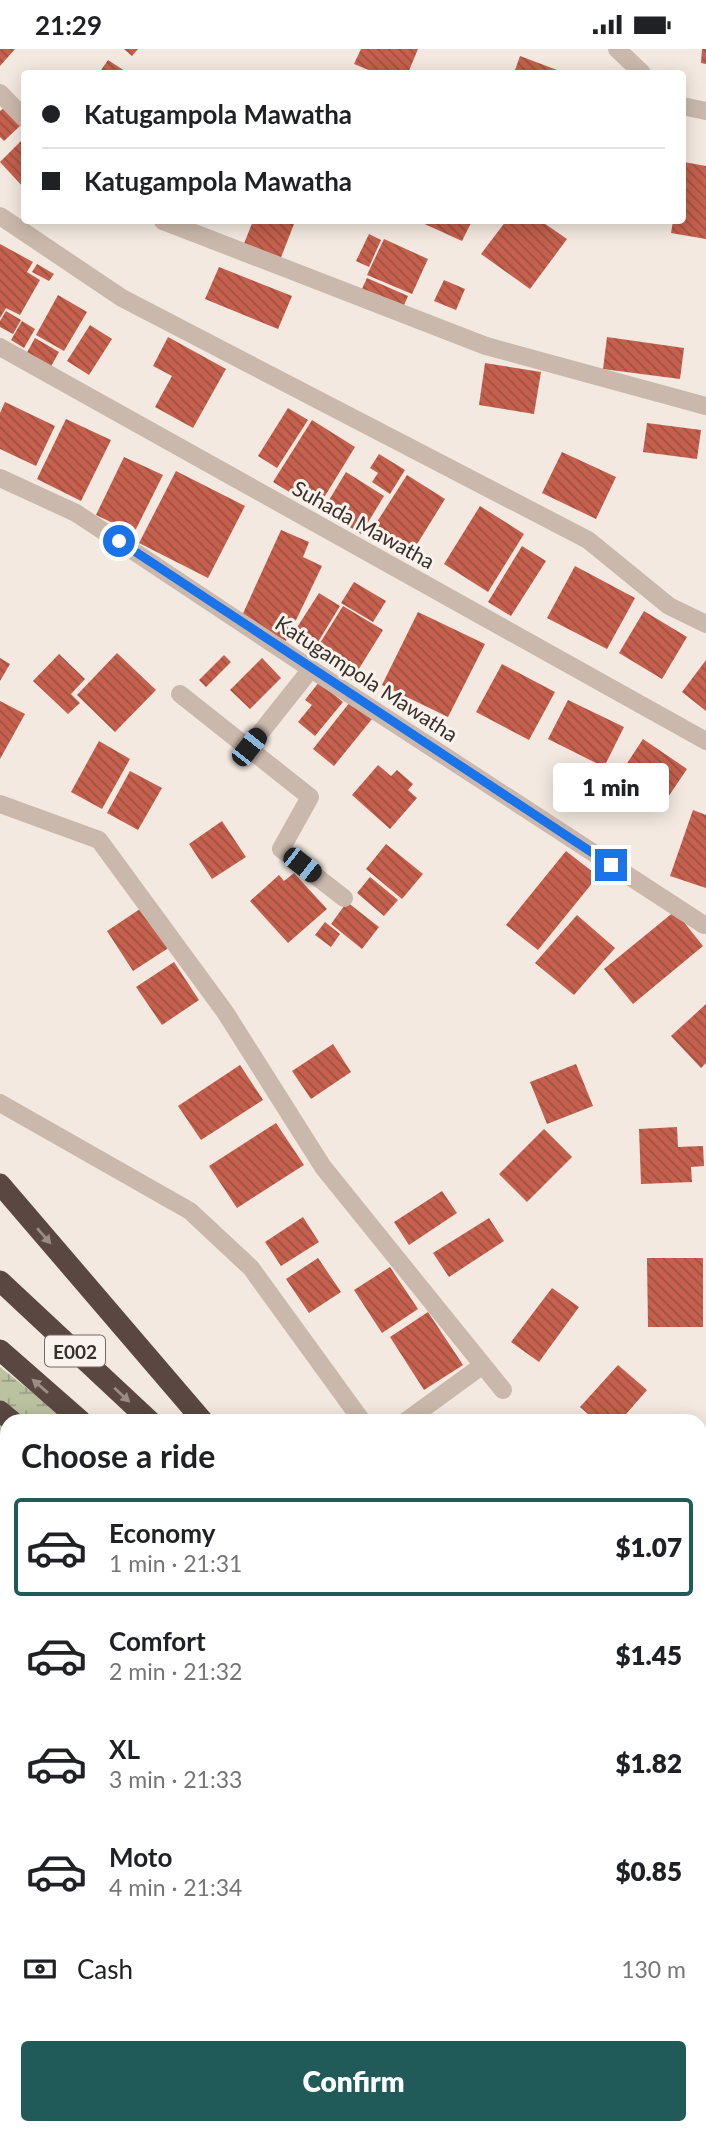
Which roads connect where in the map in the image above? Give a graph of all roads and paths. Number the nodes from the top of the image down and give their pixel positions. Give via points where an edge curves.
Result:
1 (617, 49) edge
2 (639, 70) edge
3 (0, 93) edge
4 (686, 107) edge
5 (706, 111) edge
6 (21, 115) edge
7 (0, 216) edge
8 (171, 224) edge
9 (0, 347) edge
10 (706, 406) edge
11 (0, 478) edge
12 (706, 624) edge
13 (311, 669) junction
14 (180, 694) dead end
15 (706, 741) edge
16 (249, 747) junction
17 (0, 804) edge
18 (344, 898) dead end
19 (704, 925) dead end
20 (0, 1103) edge
21 (0, 1184) edge
22 (0, 1281) edge
23 (0, 1350) edge
24 (482, 1365) junction
25 (503, 1390) dead end
26 (72, 1414) edge
27 (142, 1414) edge
28 (198, 1414) edge
29 (357, 1414) edge
30 (416, 1414) edge

1 - 2 street
3 - 6 street
4 - 5 street
7 - 12 street via 122,298 588,540 669,606
8 - 10 street via 486,346
9 - 15 street, Suhada Mawatha
11 - 13 street, Katugampola Mawatha via 76,513
13 - 16 street
13 - 19 street, Katugampola Mawatha
14 - 16 street
16 - 18 street via 310,797 281,849
17 - 24 street via 99,840 225,1012 323,1167
20 - 29 street via 190,1212 251,1268
21 -> 28 highway
22 -> 27 highway, E002
26 -> 23 highway, E002
24 - 25 street
24 - 30 street

